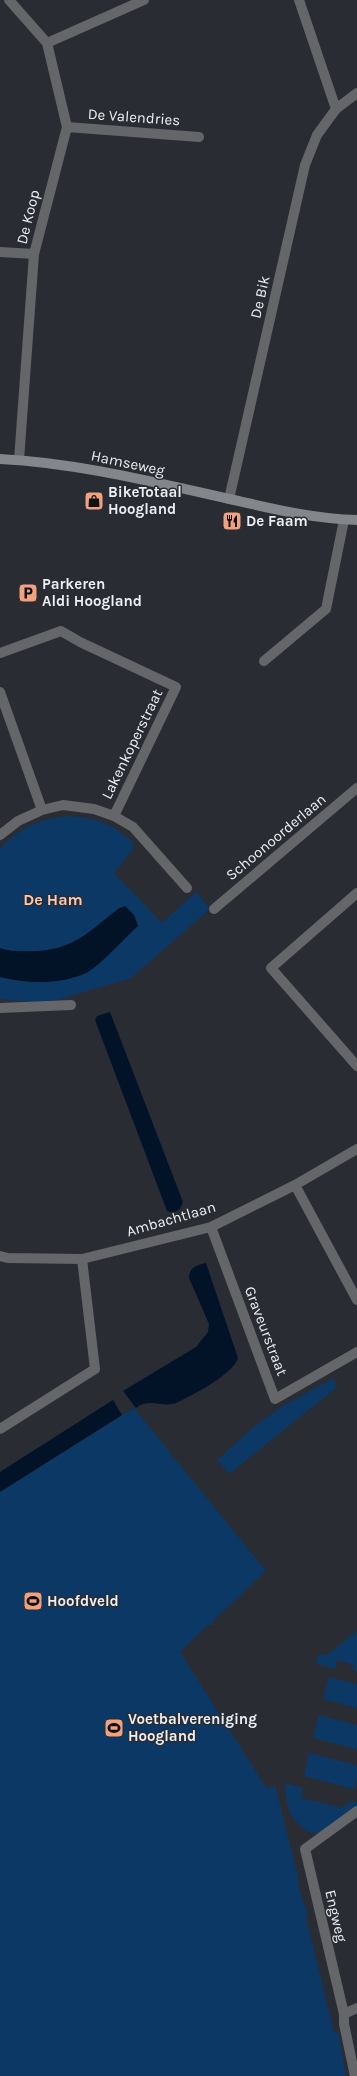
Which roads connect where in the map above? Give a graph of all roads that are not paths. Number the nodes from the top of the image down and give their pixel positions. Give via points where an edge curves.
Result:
1 (9, 0) edge
2 (144, 0) edge
3 (299, 0) edge
4 (47, 43) junction
5 (357, 93) edge
6 (336, 109) junction
7 (67, 127) junction
8 (199, 137) dead end
9 (0, 252) edge
10 (34, 254) junction
11 (0, 459) edge
12 (18, 460) junction
13 (228, 499) junction
14 (344, 520) junction
15 (357, 520) edge
16 (0, 653) edge
17 (264, 661) dead end
18 (0, 692) edge
19 (357, 788) edge
20 (42, 810) junction
21 (114, 816) junction
22 (0, 835) edge
23 (187, 888) dead end
24 (357, 892) edge
25 (214, 909) dead end
26 (71, 1005) dead end
27 (0, 1008) edge
28 (357, 1066) edge
29 (357, 1149) edge
30 (294, 1185) junction
31 (211, 1227) junction
32 (0, 1256) edge
33 (82, 1259) junction
34 (357, 1300) edge
35 (357, 1352) edge
36 (0, 1429) edge
37 (357, 1811) edge
38 (357, 2008) edge
39 (344, 2014) junction
40 (355, 2076) edge

1 - 4 street, De Koop
2 - 4 street
3 - 6 street
4 - 7 street, De Koop
5 - 6 street, De Bik
6 - 13 street, De Bik via 317,135 305,165
7 - 8 street, De Valendries
7 - 10 street, De Koop
9 - 10 street
10 - 12 street, De Koop
11 - 12 street, Hamseweg
12 - 13 street, Hamseweg via 55,463
13 - 14 street, Hamseweg
14 - 15 street, Hamseweg
14 - 17 street via 326,609
16 - 21 street, Lakenkoperstraat via 61,631 176,687
18 - 20 street
19 - 25 street, Schoonoorderlaan
20 - 21 street via 63,805 94,809
20 - 22 street via 18,821
21 - 23 street via 133,827
24 - 28 street via 271,968
26 - 27 street
29 - 30 street, Ambachtlaan
30 - 31 street, Ambachtlaan
30 - 34 street
31 - 33 street, Ambachtlaan
31 - 35 street, Graveurstraat via 275,1399
32 - 33 street, Ambachtlaan
33 - 36 street via 95,1369
37 - 39 street, Engweg via 305,1849
38 - 39 street
39 - 40 street, Engweg

